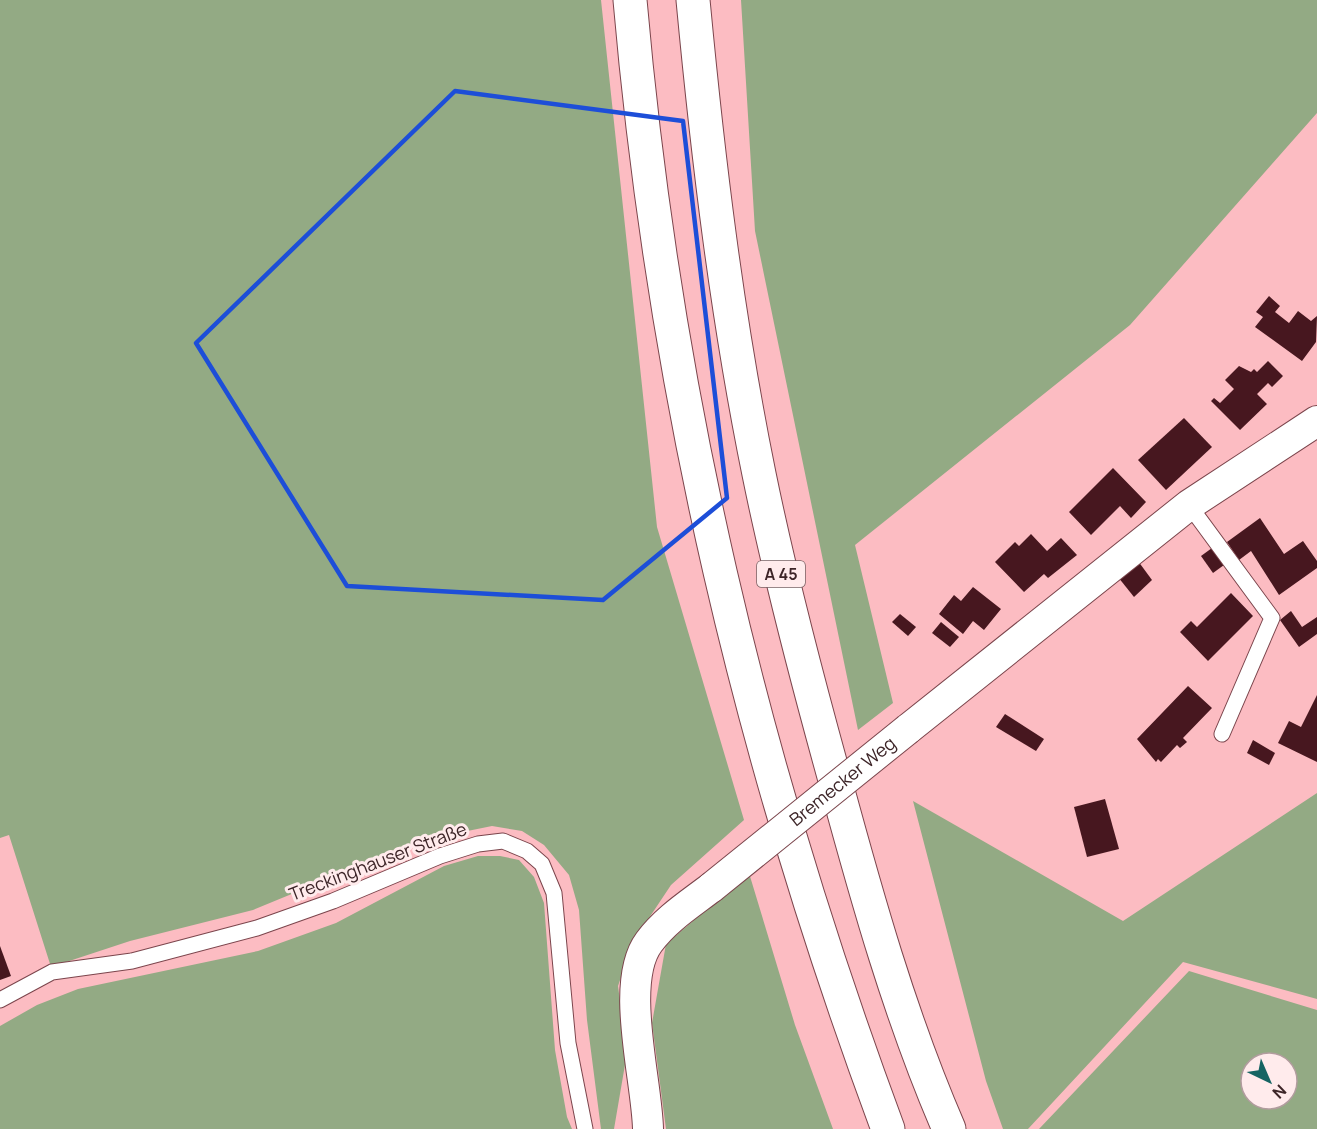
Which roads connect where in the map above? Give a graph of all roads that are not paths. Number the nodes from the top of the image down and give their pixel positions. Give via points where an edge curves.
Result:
1 (630, 0) edge
2 (693, 0) edge
3 (1317, 421) edge
4 (1189, 505) junction
5 (1222, 734) dead end
6 (0, 999) edge
7 (585, 1129) edge
8 (648, 1129) edge
9 (888, 1129) edge
10 (949, 1129) edge

1 - 9 highway via 640,119 665,300 698,479 739,656 788,830 841,1002
2 - 10 highway, A 45 via 729,306 776,552 889,970
3 - 4 street, Bremecker Weg
4 - 5 lane via 1272,618
4 - 8 street, Bremecker Weg, bridge via 670,918 648,942 641,956 636,986 636,1022
6 - 7 lane, Treckinghauser Straße via 52,972 132,961 257,928 440,856 503,841 527,851 542,864 554,894 568,1043

